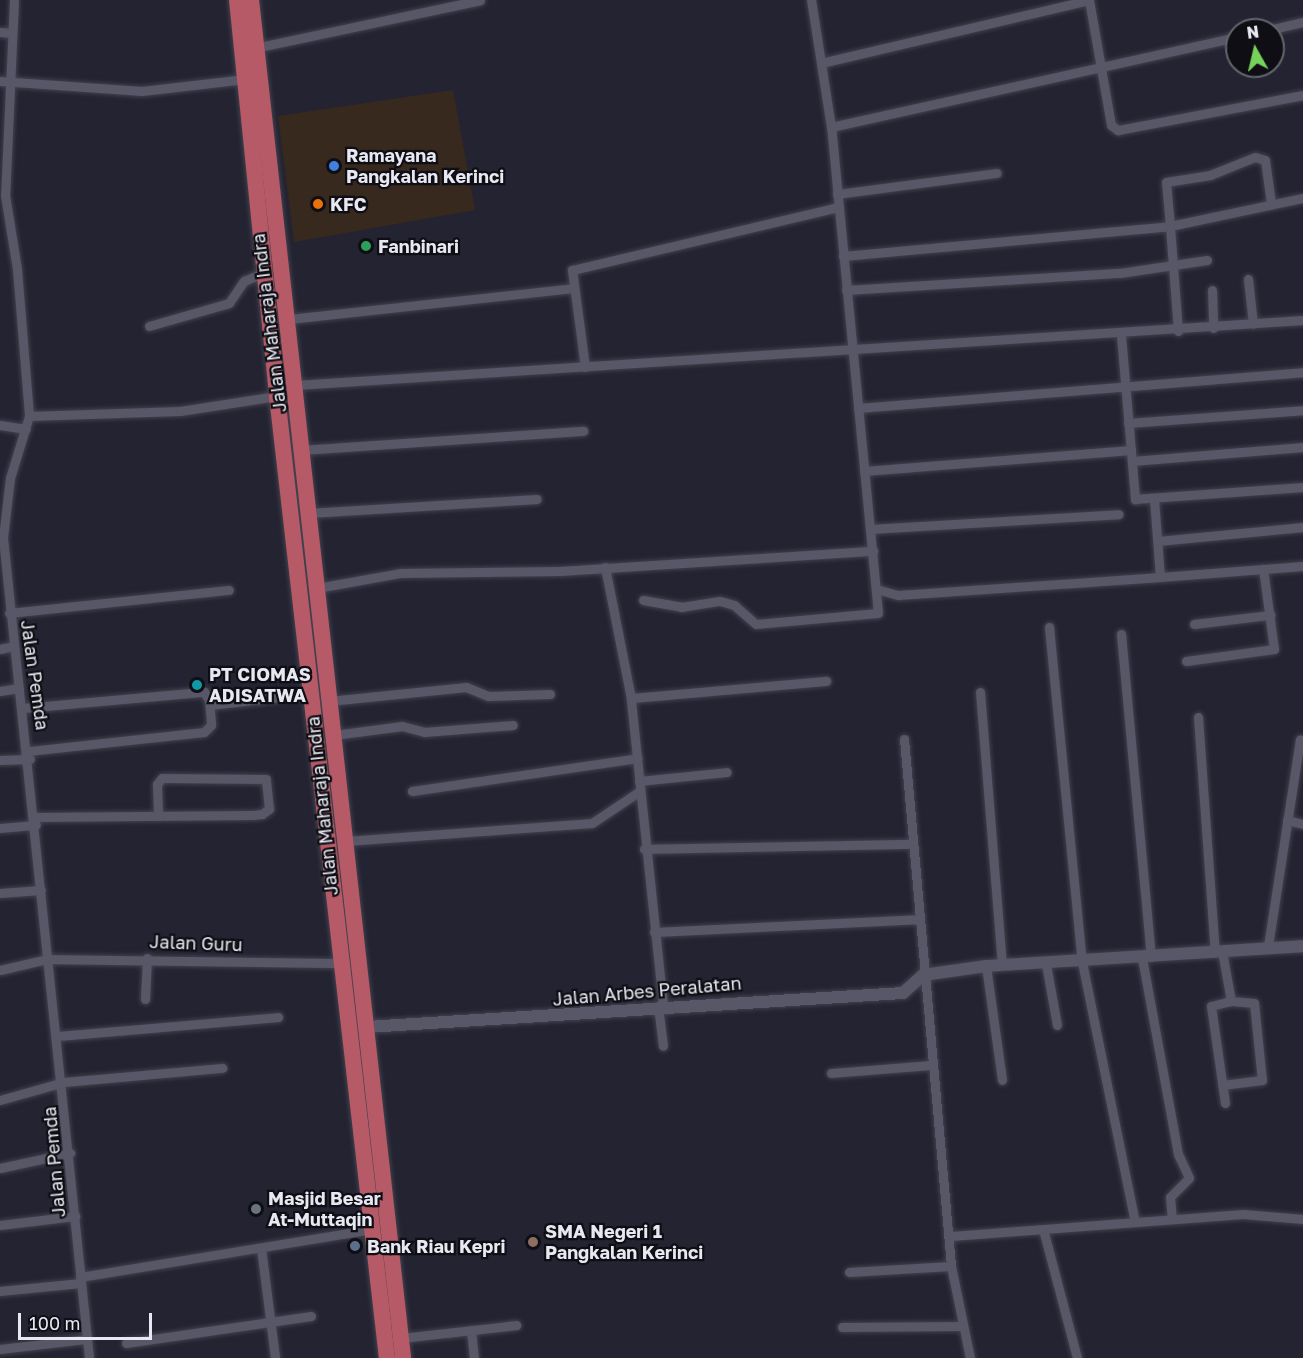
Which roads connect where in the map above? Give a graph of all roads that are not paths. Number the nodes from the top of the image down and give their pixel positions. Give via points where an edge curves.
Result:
1 (14, 0) edge
2 (421, 0) edge
3 (480, 0) edge
4 (811, 0) edge
5 (1089, 0) edge
6 (465, 2) edge
7 (245, 7) edge
8 (424, 11) junction
9 (1303, 22) edge
10 (1285, 26) edge
11 (0, 32) edge
12 (12, 33) junction
13 (1225, 40) edge
14 (255, 48) junction
15 (821, 63) junction
16 (1101, 67) junction
17 (245, 79) junction
18 (4, 81) edge
19 (1303, 94) edge
20 (831, 127) junction
21 (998, 173) dead end
22 (837, 194) junction
23 (1303, 198) edge
24 (1271, 203) junction
25 (838, 207) junction
26 (1170, 226) junction
27 (843, 256) junction
28 (1207, 260) dead end
29 (1173, 266) junction
30 (267, 271) junction
31 (1248, 279) dead end
32 (573, 288) junction
33 (846, 290) junction
34 (1212, 290) dead end
35 (289, 319) junction
36 (1303, 320) edge
37 (1253, 324) junction
38 (149, 326) dead end
39 (1213, 328) junction
40 (1178, 331) junction
41 (1121, 335) junction
42 (852, 350) junction
43 (585, 367) junction
44 (1303, 372) edge
45 (296, 385) junction
46 (1124, 390) junction
47 (277, 396) junction
48 (858, 408) junction
49 (1303, 410) edge
50 (29, 416) junction
51 (1128, 423) junction
52 (0, 425) edge
53 (26, 429) junction
54 (583, 431) dead end
55 (1303, 447) edge
56 (303, 450) junction
57 (1131, 450) junction
58 (1132, 461) junction
59 (864, 471) junction
60 (5, 479) edge
61 (1303, 487) edge
62 (537, 499) dead end
63 (1154, 499) junction
64 (309, 513) junction
65 (1119, 514) dead end
66 (1303, 527) edge
67 (870, 529) junction
68 (2, 539) edge
69 (1158, 541) junction
70 (873, 550) junction
71 (1303, 566) edge
72 (605, 567) junction
73 (1263, 569) junction
74 (1160, 578) junction
75 (317, 588) junction
76 (229, 590) dead end
77 (880, 590) junction
78 (4, 599) edge
79 (643, 600) dead end
80 (9, 613) junction
81 (1270, 615) junction
82 (1194, 624) dead end
83 (1049, 627) dead end
84 (1121, 634) dead end
85 (13, 646) junction
86 (0, 649) edge
87 (1186, 661) dead end
88 (826, 681) dead end
89 (19, 688) junction
90 (0, 691) edge
91 (980, 692) dead end
92 (313, 693) junction
93 (550, 694) dead end
94 (630, 698) junction
95 (329, 701) junction
96 (210, 705) junction
97 (23, 708) junction
98 (1198, 717) dead end
99 (513, 725) dead end
100 (334, 735) junction
101 (904, 739) dead end
102 (1300, 739) dead end
103 (30, 755) junction
104 (638, 758) junction
105 (0, 760) edge
106 (727, 772) dead end
107 (640, 786) junction
108 (412, 790) dead end
109 (158, 816) junction
110 (1287, 820) junction
111 (35, 821) junction
112 (1303, 824) edge
113 (0, 828) edge
114 (346, 841) junction
115 (911, 844) junction
116 (644, 849) junction
117 (41, 890) junction
118 (0, 893) edge
119 (918, 919) junction
120 (654, 932) junction
121 (349, 938) junction
122 (1268, 946) junction
123 (1303, 946) edge
124 (1219, 951) junction
125 (1147, 957) junction
126 (147, 958) junction
127 (47, 959) junction
128 (1082, 962) junction
129 (344, 963) junction
130 (1046, 964) junction
131 (1002, 965) junction
132 (986, 966) junction
133 (0, 970) edge
134 (923, 975) junction
135 (145, 999) dead end
136 (1231, 1001) junction
137 (660, 1006) junction
138 (278, 1017) dead end
139 (1058, 1025) dead end
140 (367, 1027) junction
141 (58, 1036) junction
142 (663, 1046) dead end
143 (930, 1065) junction
144 (222, 1068) dead end
145 (831, 1073) dead end
146 (1002, 1080) dead end
147 (64, 1082) junction
148 (1222, 1085) junction
149 (0, 1100) edge
150 (1225, 1103) dead end
151 (70, 1153) junction
152 (0, 1168) edge
153 (75, 1216) junction
154 (1172, 1219) junction
155 (1303, 1219) edge
156 (1134, 1222) junction
157 (0, 1225) edge
158 (372, 1229) junction
159 (1043, 1229) junction
160 (951, 1236) junction
161 (261, 1248) junction
162 (951, 1266) junction
163 (849, 1272) dead end
164 (81, 1280) junction
165 (0, 1290) edge
166 (311, 1316) dead end
167 (270, 1321) junction
168 (516, 1325) dead end
169 (963, 1326) junction
170 (842, 1327) dead end
171 (471, 1330) junction
172 (401, 1338) junction
173 (87, 1339) junction
174 (126, 1342) dead end
175 (0, 1349) edge
176 (89, 1358) edge
177 (274, 1358) edge
178 (387, 1358) edge
179 (403, 1358) edge
180 (474, 1358) edge
181 (970, 1358) edge
182 (1077, 1358) edge

1 - 12 street, Jalan Pemda
2 - 8 street
3 - 6 street
4 - 15 street
5 - 15 street
5 - 16 street
6 - 8 street
7 - 14 highway, Jalan Maharaja Indra
7 - 17 highway, Jalan Maharaja Indra
8 - 14 street
9 - 10 street
11 - 12 street
12 - 18 street, Jalan Pemda
13 - 16 street
14 - 35 highway, Jalan Maharaja Indra
15 - 20 street
16 - 19 street via 1111,124 1122,132
16 - 20 street
17 - 18 street via 142,91
17 - 30 highway, Jalan Maharaja Indra
18 - 50 street, Jalan Pemda via 5,195 17,269
20 - 22 street
21 - 22 street
22 - 25 street
23 - 24 street
24 - 26 street
24 - 26 street via 1265,160 1255,157 1210,175 1166,182
25 - 27 street
25 - 32 street via 573,270
26 - 27 street
26 - 29 street
27 - 33 street
28 - 29 street
29 - 33 street
29 - 40 street
30 - 38 street via 244,281 232,301
30 - 47 highway, Jalan Maharaja Indra
31 - 37 street
32 - 35 street
32 - 43 street
33 - 42 street
34 - 39 street
35 - 45 highway, Jalan Maharaja Indra
36 - 37 street
37 - 39 street
39 - 40 street
40 - 41 street
41 - 42 street
41 - 46 street
42 - 43 street
42 - 48 street
43 - 45 street
44 - 46 street
45 - 56 highway, Jalan Maharaja Indra
46 - 48 street
46 - 51 street
47 - 50 street via 180,411
47 - 92 highway, Jalan Maharaja Indra
48 - 59 street
49 - 51 street
50 - 53 street, Jalan Pemda
51 - 57 street
52 - 53 street
53 - 60 street, Jalan Pemda
54 - 56 street
55 - 58 street
56 - 64 highway, Jalan Maharaja Indra
57 - 58 street
57 - 59 street
58 - 63 street via 1135,498
59 - 67 street
60 - 68 street, Jalan Pemda
61 - 63 street
62 - 64 street
63 - 69 street
64 - 75 highway, Jalan Maharaja Indra
65 - 67 street
66 - 69 street
67 - 70 street
68 - 78 street, Jalan Pemda
69 - 74 street
70 - 72 street
70 - 77 street
71 - 73 street
72 - 75 street via 400,573
72 - 94 street
73 - 74 street
73 - 81 street
74 - 77 street via 898,595
75 - 95 highway, Jalan Maharaja Indra
76 - 80 street
77 - 79 street via 876,614 756,624 734,605 720,601 681,607
78 - 80 street, Jalan Pemda
80 - 85 street, Jalan Pemda
81 - 82 street
81 - 87 street via 1272,651
83 - 128 street
84 - 125 street
85 - 86 street
85 - 89 street, Jalan Pemda
88 - 94 street
89 - 90 street
89 - 97 street, Jalan Pemda
91 - 131 street
92 - 96 street
92 - 121 highway, Jalan Maharaja Indra
93 - 95 street via 488,696 466,687
94 - 104 street
95 - 100 highway, Jalan Maharaja Indra
96 - 97 street via 204,692
96 - 103 street via 211,725 204,732
97 - 103 street, Jalan Pemda
98 - 124 street
99 - 100 street via 424,732 402,726
100 - 114 highway, Jalan Maharaja Indra
101 - 115 street
102 - 110 street
103 - 105 street
103 - 111 street, Jalan Pemda
104 - 107 street
104 - 108 street
106 - 107 street
107 - 114 street via 592,823
107 - 116 street
109 - 109 street via 262,814 269,809 266,781 262,777 162,778 157,784
109 - 111 street
110 - 112 street
110 - 122 street
111 - 113 street
111 - 117 street, Jalan Pemda
114 - 121 highway, Jalan Maharaja Indra
115 - 116 street
115 - 119 street
116 - 120 street
117 - 118 street
117 - 127 street, Jalan Pemda
119 - 120 street
119 - 134 street
120 - 137 street
121 - 129 highway, Jalan Maharaja Indra
121 - 140 highway, Jalan Maharaja Indra
122 - 123 street
122 - 124 street
124 - 125 street
124 - 136 street
125 - 128 street
125 - 154 street via 1178,1154 1188,1178 1170,1197
126 - 127 street, Jalan Guru
126 - 129 street, Jalan Guru
126 - 135 street
127 - 133 street, Jalan Guru
127 - 141 street, Jalan Pemda
128 - 130 street
128 - 156 street
129 - 158 highway, Jalan Maharaja Indra
130 - 131 street
130 - 139 street
131 - 132 street
132 - 134 street
132 - 146 street
134 - 137 street, Jalan Arbes Peralatan via 903,993
134 - 143 street
136 - 148 street via 1211,1006
136 - 148 street via 1254,1003 1262,1080
137 - 140 street, Jalan Arbes Peralatan via 524,1020
137 - 142 street
138 - 141 street
140 - 172 highway, Jalan Maharaja Indra
141 - 147 street, Jalan Pemda
143 - 145 street
143 - 160 street
144 - 147 street
147 - 149 street
147 - 151 street, Jalan Pemda
148 - 150 street
151 - 152 street
151 - 153 street, Jalan Pemda
153 - 157 street
153 - 164 street, Jalan Pemda
154 - 155 street via 1243,1214
154 - 156 street
156 - 159 street
158 - 161 street
158 - 178 highway, Jalan Maharaja Indra
159 - 160 street
159 - 182 street
160 - 162 street
161 - 164 street
161 - 167 street
162 - 163 street
162 - 169 street
164 - 165 street
164 - 173 street, Jalan Pemda
166 - 167 street
167 - 174 street
167 - 177 street
168 - 171 street
169 - 170 street
169 - 181 street
171 - 172 street
171 - 180 street
172 - 179 highway, Jalan Maharaja Indra
173 - 175 street
173 - 176 street, Jalan Pemda

